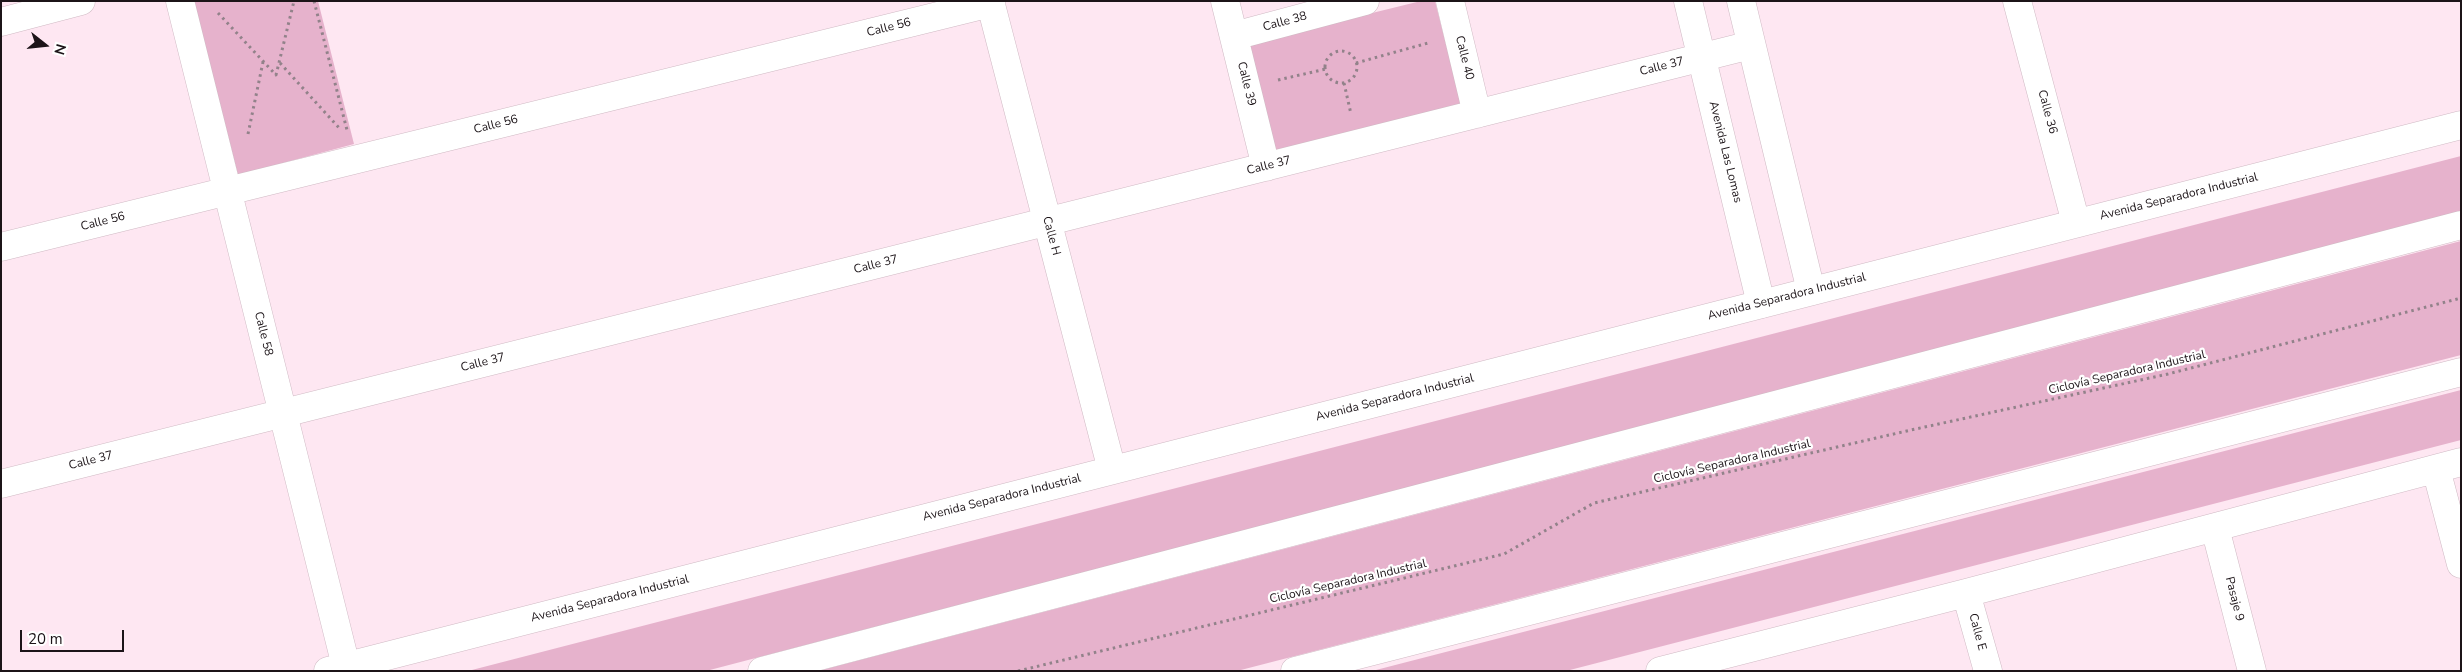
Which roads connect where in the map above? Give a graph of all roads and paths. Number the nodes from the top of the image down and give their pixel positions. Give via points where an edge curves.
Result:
1 (81, 1) edge
2 (180, 1) edge
3 (294, 1) edge
4 (314, 1) edge
5 (1225, 1) edge
6 (1365, 1) edge
7 (1450, 1) edge
8 (1688, 1) edge
9 (1741, 1) edge
10 (2017, 1) edge
11 (991, 2) edge
12 (213, 8) dead end
13 (1, 22) edge
14 (1234, 36) junction
15 (1430, 43) dead end
16 (1751, 45) junction
17 (1702, 57) junction
18 (263, 62) junction
19 (279, 62) junction
20 (1356, 63) junction
21 (1326, 68) junction
22 (1344, 83) junction
23 (1247, 87) junction
24 (1361, 113) dead end
25 (1478, 114) junction
26 (1352, 116) junction
27 (1343, 118) dead end
28 (2461, 125) edge
29 (247, 139) dead end
30 (1266, 166) junction
31 (227, 191) junction
32 (1047, 222) junction
33 (2076, 223) junction
34 (2461, 225) edge
35 (1, 247) edge
36 (1811, 291) junction
37 (2461, 298) edge
38 (1761, 304) junction
39 (2461, 372) edge
40 (283, 413) junction
41 (2448, 466) edge
42 (1112, 470) junction
43 (1, 484) edge
44 (2215, 528) junction
45 (2461, 564) edge
46 (1966, 593) junction
47 (337, 668) edge
48 (762, 671) edge
49 (1018, 671) edge
50 (1295, 671) edge
51 (1660, 671) edge
52 (1988, 671) edge
53 (2252, 671) edge

1 - 13 street
2 - 31 street, Calle 58
3 - 19 path
4 - 19 path via 350,139
5 - 14 street, Calle 39
6 - 14 street, Calle 38
7 - 25 street, Calle 40
8 - 17 street, Avenida Las Lomas
9 - 16 street
10 - 33 street, Calle 36
11 - 31 street, Calle 56
11 - 32 street, Calle H
12 - 18 path
14 - 23 street, Calle 39
15 - 20 path
16 - 17 street, Calle 37
16 - 36 street
17 - 25 street, Calle 37
17 - 38 street, Avenida Las Lomas
18 - 19 path via 276,75
18 - 29 path
20 - 21 path via 1346,52 1336,52 1328,59
20 - 22 path via 1355,74
21 - 22 path via 1330,78
21 - 23 path
22 - 26 path
23 - 30 street, Calle 39
24 - 26 path
25 - 30 street, Calle 37
26 - 27 path
28 - 33 street, Avenida Separadora Industrial
30 - 32 street, Calle 37
31 - 35 street, Calle 56
31 - 40 street, Calle 58
32 - 40 street, Calle 37
32 - 42 street, Calle H
33 - 36 street, Avenida Separadora Industrial
34 - 48 street
36 - 38 street, Avenida Separadora Industrial
37 - 49 path, Ciclovía Separadora Industrial via 2168,374 1594,503 1504,554
38 - 42 street, Avenida Separadora Industrial
39 - 50 street
40 - 43 street, Calle 37
40 - 47 street, Calle 58
41 - 44 street
41 - 45 street
42 - 47 street, Avenida Separadora Industrial
44 - 46 street
44 - 53 street, Pasaje 9
46 - 51 street
46 - 52 street, Calle E

